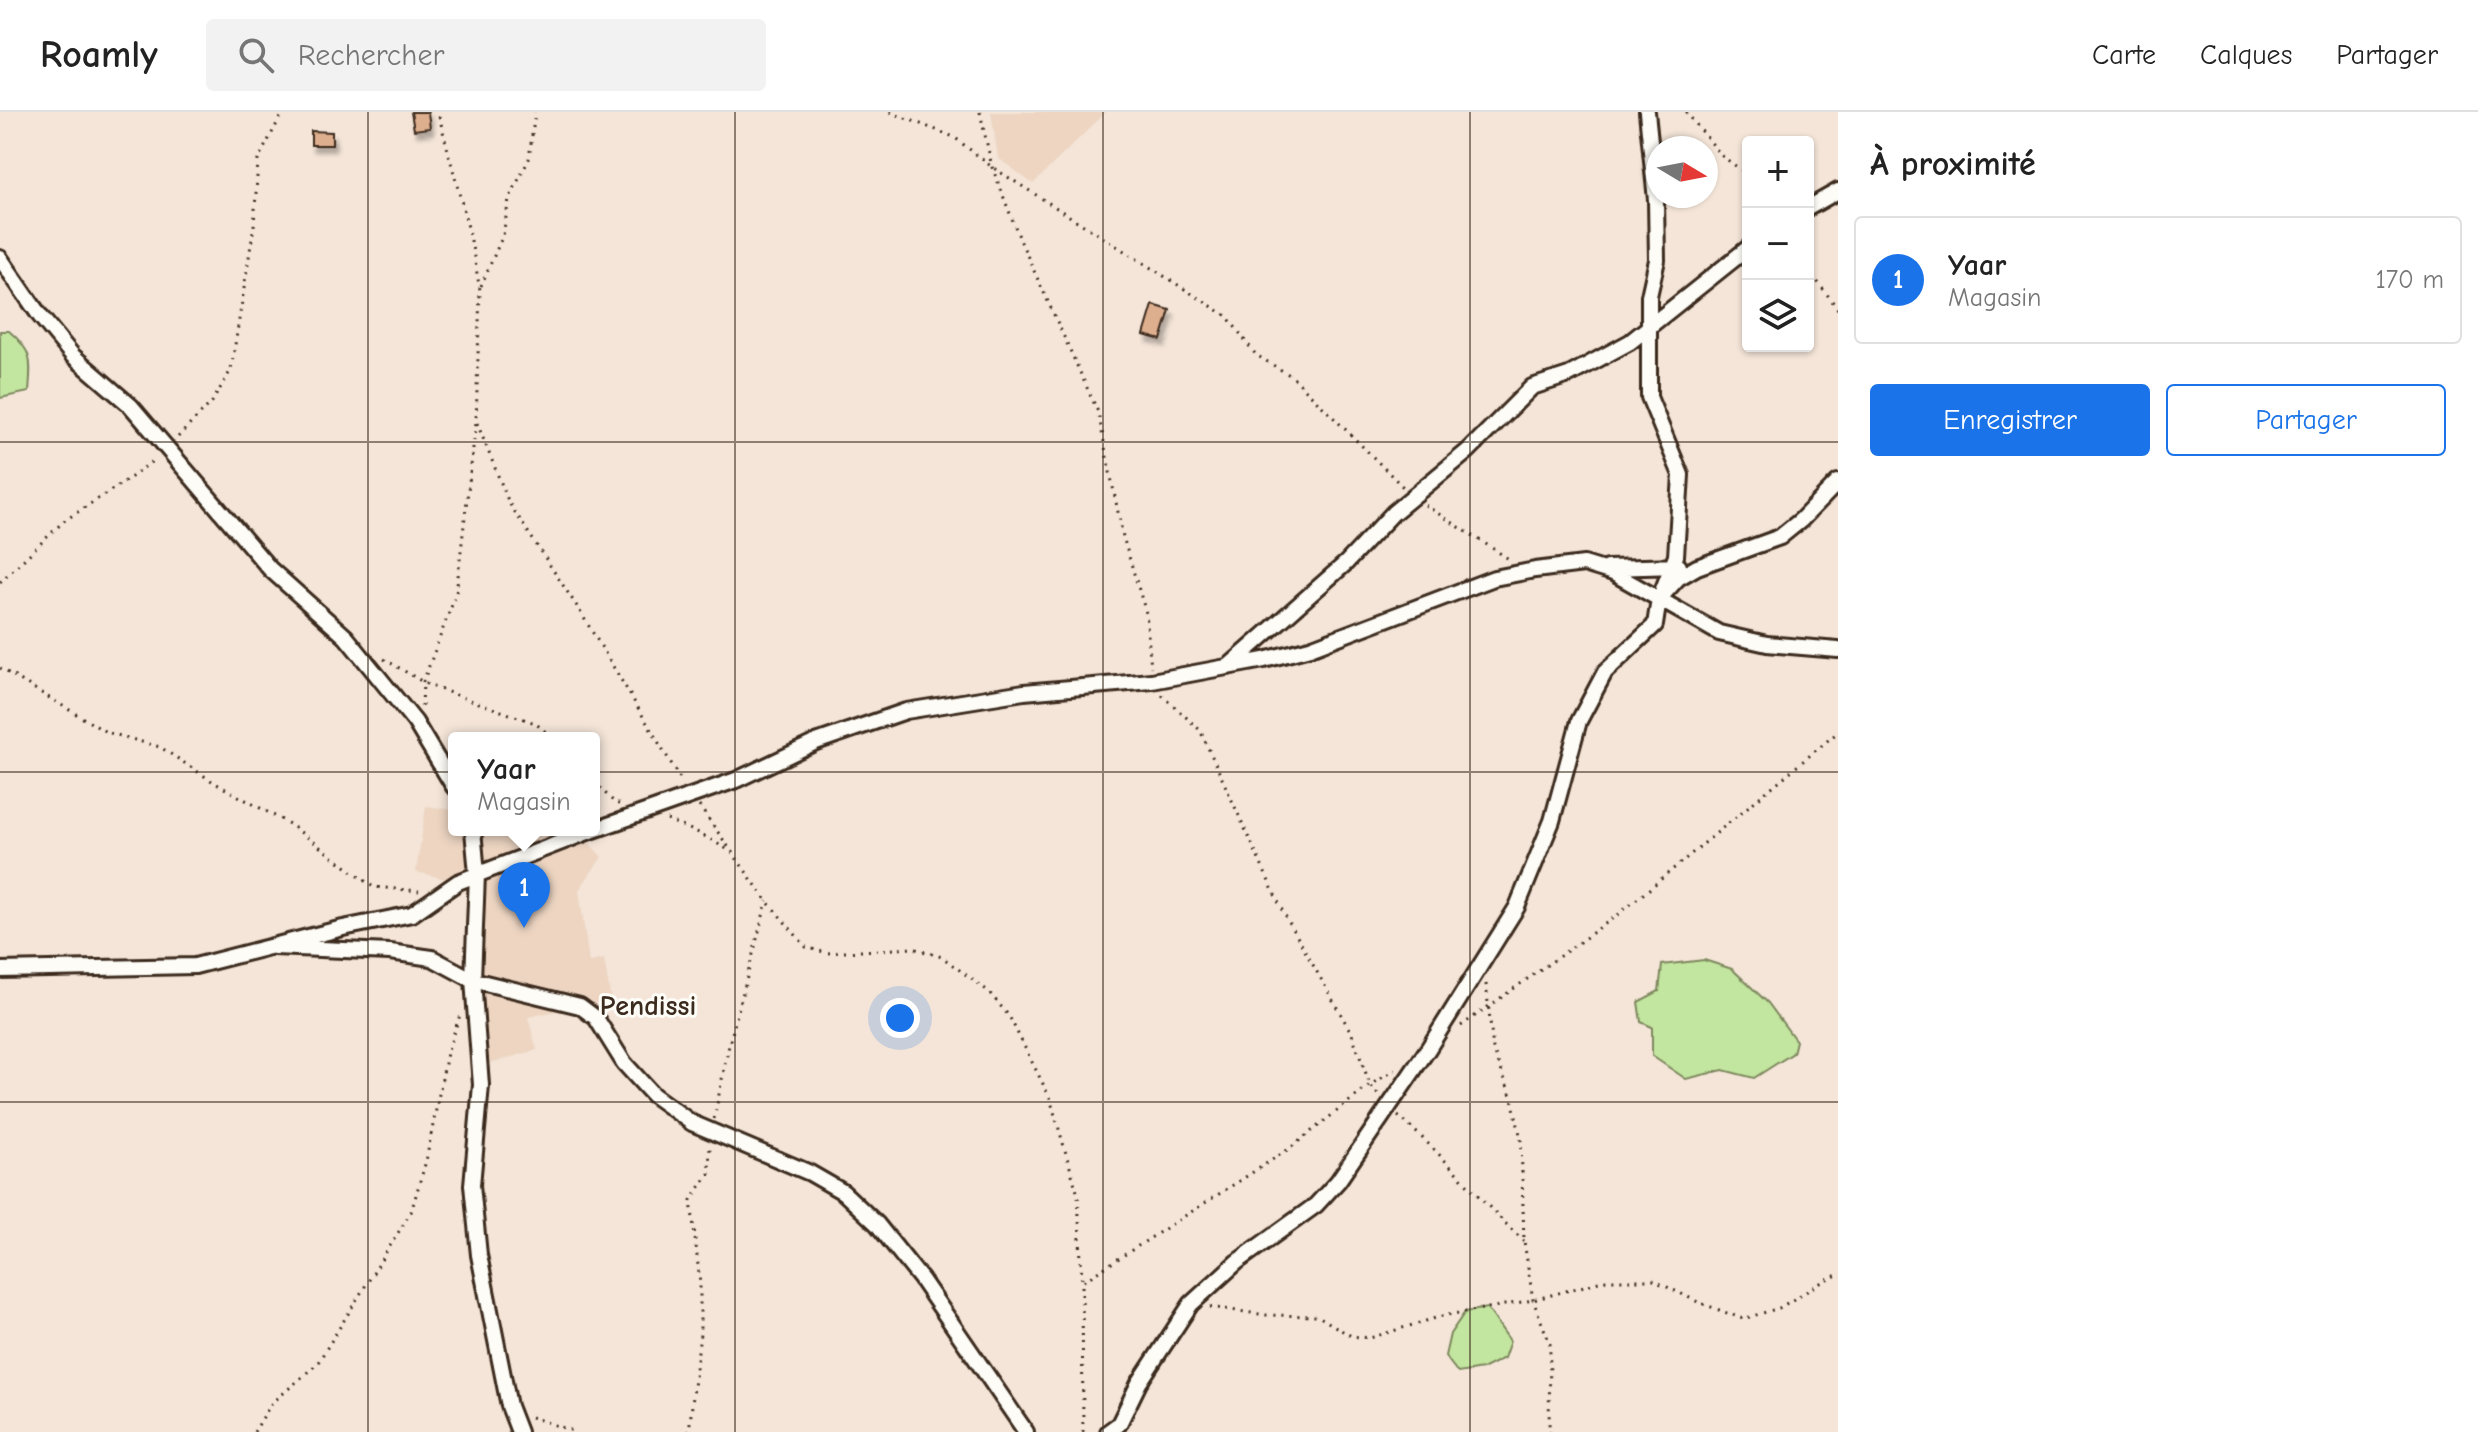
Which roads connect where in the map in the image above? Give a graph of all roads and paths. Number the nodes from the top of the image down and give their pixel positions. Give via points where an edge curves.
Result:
1 (283, 112) edge
2 (438, 112) edge
3 (535, 112) edge
4 (890, 112) edge
5 (980, 112) edge
6 (1647, 112) edge
7 (1686, 112) edge
8 (992, 167) junction
9 (1742, 171) edge
10 (1838, 191) edge
11 (1814, 205) edge
12 (1742, 253) edge
13 (0, 258) edge
14 (1814, 277) edge
15 (480, 290) junction
16 (1838, 309) edge
17 (1649, 328) junction
18 (476, 422) junction
19 (168, 448) junction
20 (1838, 482) edge
21 (1413, 497) junction
22 (1510, 560) dead end
23 (1711, 562) junction
24 (1672, 567) junction
25 (1599, 568) junction
26 (0, 582) edge
27 (1659, 599) junction
28 (1838, 650) edge
29 (380, 657) dead end
30 (1227, 667) junction
31 (0, 668) edge
32 (1152, 681) junction
33 (423, 682) junction
34 (424, 717) dead end
35 (546, 732) edge
36 (448, 777) edge
37 (600, 788) edge
38 (691, 796) junction
39 (646, 812) junction
40 (600, 828) edge
41 (474, 836) edge
42 (578, 836) edge
43 (732, 852) junction
44 (477, 874) junction
45 (443, 892) junction
46 (767, 901) junction
47 (274, 947) junction
48 (1484, 964) junction
49 (0, 970) edge
50 (473, 980) junction
51 (462, 1009) dead end
52 (1388, 1109) junction
53 (711, 1131) junction
54 (1524, 1241) junction
55 (1838, 1275) edge
56 (1082, 1282) dead end
57 (1533, 1300) junction
58 (1191, 1304) junction
59 (509, 1406) junction
60 (254, 1432) edge
61 (519, 1432) edge
62 (576, 1432) edge
63 (689, 1432) edge
64 (1026, 1432) edge
65 (1108, 1432) edge
66 (1549, 1432) edge

1 - 19 path via 258,160 254,226 231,370 212,402
2 - 15 path
3 - 15 path via 529,159 509,199 503,235
4 - 8 path via 954,137
5 - 8 path
6 - 17 street via 1657,260
7 - 9 path via 1722,156
8 - 21 path via 1227,316 1256,355 1293,377
8 - 32 path via 1098,412 1123,537 1146,613
10 - 11 street
12 - 17 street
13 - 19 street via 73,356 131,406
14 - 16 path
15 - 18 path
17 - 21 street via 1569,375 1532,387
17 - 24 street via 1649,397 1681,475
18 - 33 path via 456,594
18 - 38 path via 509,503
19 - 26 path via 64,521
19 - 36 street via 270,569 346,637 415,722
20 - 23 street via 1780,537
21 - 22 path
21 - 30 street
23 - 24 street
23 - 27 street via 1678,578
24 - 25 street
24 - 27 street
25 - 27 street
25 - 30 street via 1584,564 1494,578 1310,648
27 - 28 street via 1719,633 1767,644
27 - 48 street via 1655,625 1605,672 1579,721 1552,821 1517,907
29 - 33 path
30 - 32 street
31 - 45 path via 106,732 160,747 291,825 373,887
32 - 38 street via 1024,692 906,711 816,742
32 - 52 path via 1200,730 1281,908 1352,1034 1370,1085
33 - 34 path
33 - 35 path via 535,723
37 - 39 path via 615,803
38 - 39 street
38 - 43 path
39 - 40 street
39 - 43 path
41 - 44 street
42 - 44 street
43 - 46 path
44 - 45 street
44 - 50 street
45 - 47 street via 412,914
46 - 53 path
46 - 56 path via 806,947 827,953 913,948 942,957 988,991 1009,1016 1050,1098 1078,1195
47 - 49 street via 195,966
47 - 50 street via 432,958
48 - 52 street
48 - 54 path via 1493,1049 1521,1139
50 - 53 street via 580,1006 596,1018 624,1063 653,1095
50 - 59 street via 481,1085 472,1185 479,1255
51 - 60 path via 411,1212 317,1364 271,1404
52 - 54 path via 1431,1144
52 - 58 street via 1316,1205 1237,1262
53 - 63 path via 709,1174 691,1200 700,1333
53 - 64 street via 810,1173 843,1192 877,1224
54 - 57 path
55 - 57 path via 1779,1308 1743,1319 1653,1280 1606,1280
57 - 58 path via 1442,1316 1370,1338 1351,1336 1318,1316
57 - 66 path via 1550,1344
58 - 65 street via 1119,1424
59 - 61 street
59 - 62 path

